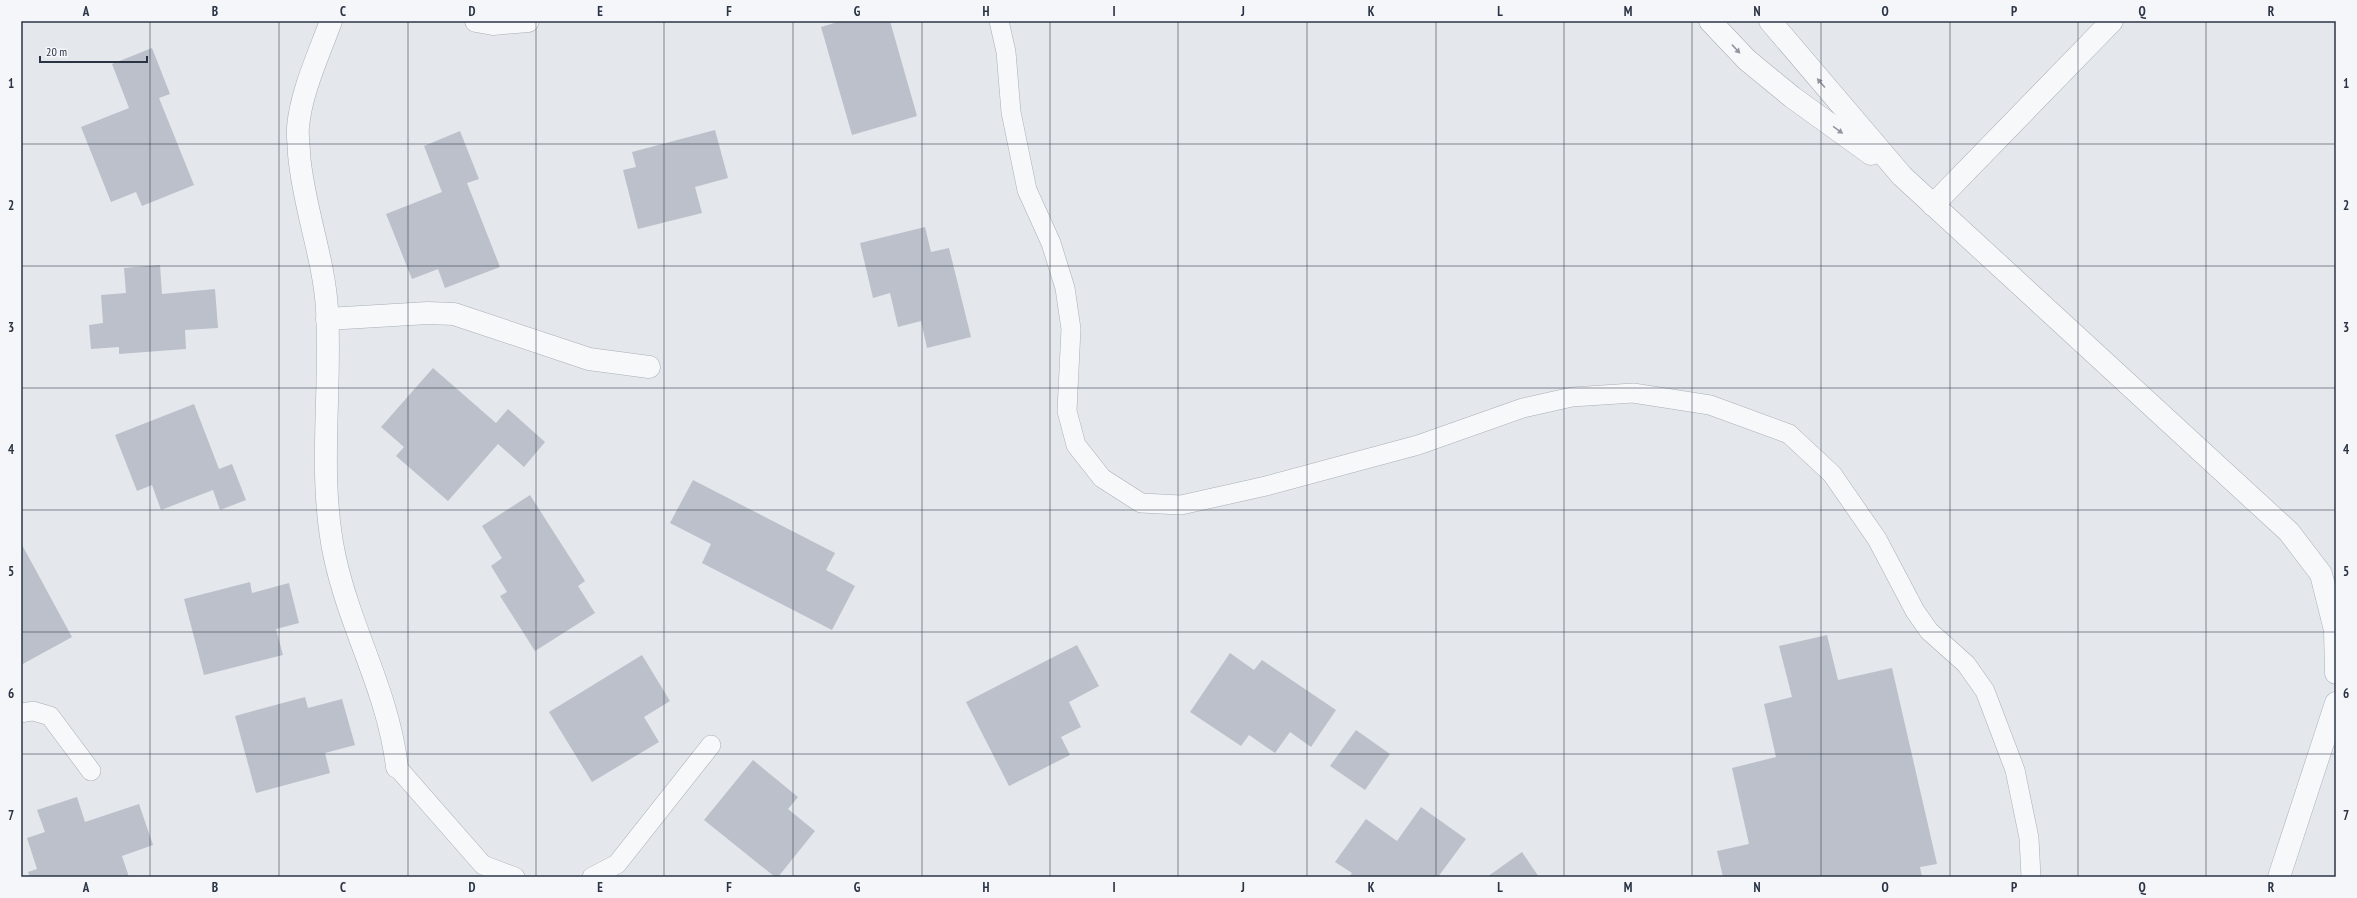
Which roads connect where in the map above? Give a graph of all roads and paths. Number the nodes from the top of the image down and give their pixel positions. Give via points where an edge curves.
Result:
1 (332, 21) edge
2 (476, 21) edge
3 (528, 21) edge
4 (999, 21) edge
5 (1710, 21) edge
6 (1770, 21) edge
7 (2112, 21) edge
8 (1902, 176) junction
9 (1933, 205) junction
10 (327, 319) junction
11 (649, 367) dead end
12 (2336, 673) edge
13 (2336, 703) edge
14 (21, 713) edge
15 (711, 745) dead end
16 (398, 767) joint
17 (91, 771) dead end
18 (515, 877) edge
19 (592, 877) edge
20 (2031, 877) edge
21 (2279, 877) edge

1 - 10 street via 310,80 298,127 301,171 326,299
2 - 3 street via 493,24
4 - 20 lane via 1006,52 1011,112 1027,190 1051,243 1065,288 1071,329 1067,411 1076,445 1102,478 1141,503 1181,506 1418,445 1523,408 1572,397 1633,393 1710,405 1789,434 1832,474 1877,539 1915,612 1929,631 1966,664 1985,691 2015,770 2029,838
5 -> 8 street via 1752,65
8 -> 6 street
7 - 9 street
8 - 9 street
9 - 12 street via 2289,532 2321,574 2335,630
10 - 11 street via 428,313 454,314 589,359
10 - 16 street via 327,505 335,558 357,634 386,706
13 - 21 street
14 - 17 lane via 33,711 50,716
15 - 19 lane via 617,864
16 - 18 lane via 483,865

